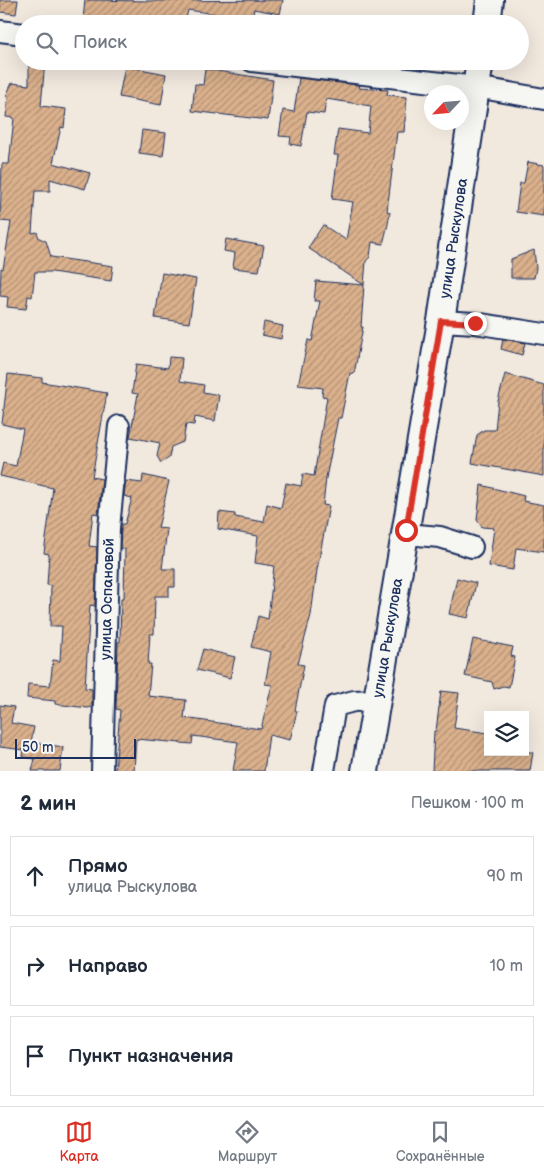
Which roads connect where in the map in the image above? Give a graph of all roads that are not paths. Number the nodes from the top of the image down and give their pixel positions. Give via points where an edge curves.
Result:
1 (490, 0) edge
2 (488, 15) edge
3 (0, 31) edge
4 (15, 33) edge
5 (330, 70) edge
6 (479, 70) edge
7 (476, 87) junction
8 (544, 99) edge
9 (441, 321) junction
10 (544, 334) edge
11 (119, 426) dead end
12 (406, 534) junction
13 (472, 547) dead end
14 (376, 700) junction
15 (102, 771) edge
16 (324, 771) edge
17 (365, 771) edge

1 - 2 main road
3 - 4 street
5 - 7 street
6 - 7 main road, улица Рыскулова
7 - 8 street
7 - 9 main road, улица Рыскулова
9 - 10 street
9 - 12 main road, улица Рыскулова
11 - 15 street, улица Оспановой via 109,528
12 - 13 street via 440,538
12 - 14 main road, улица Рыскулова
14 - 16 street via 335,706
14 - 17 main road, улица Рыскулова

